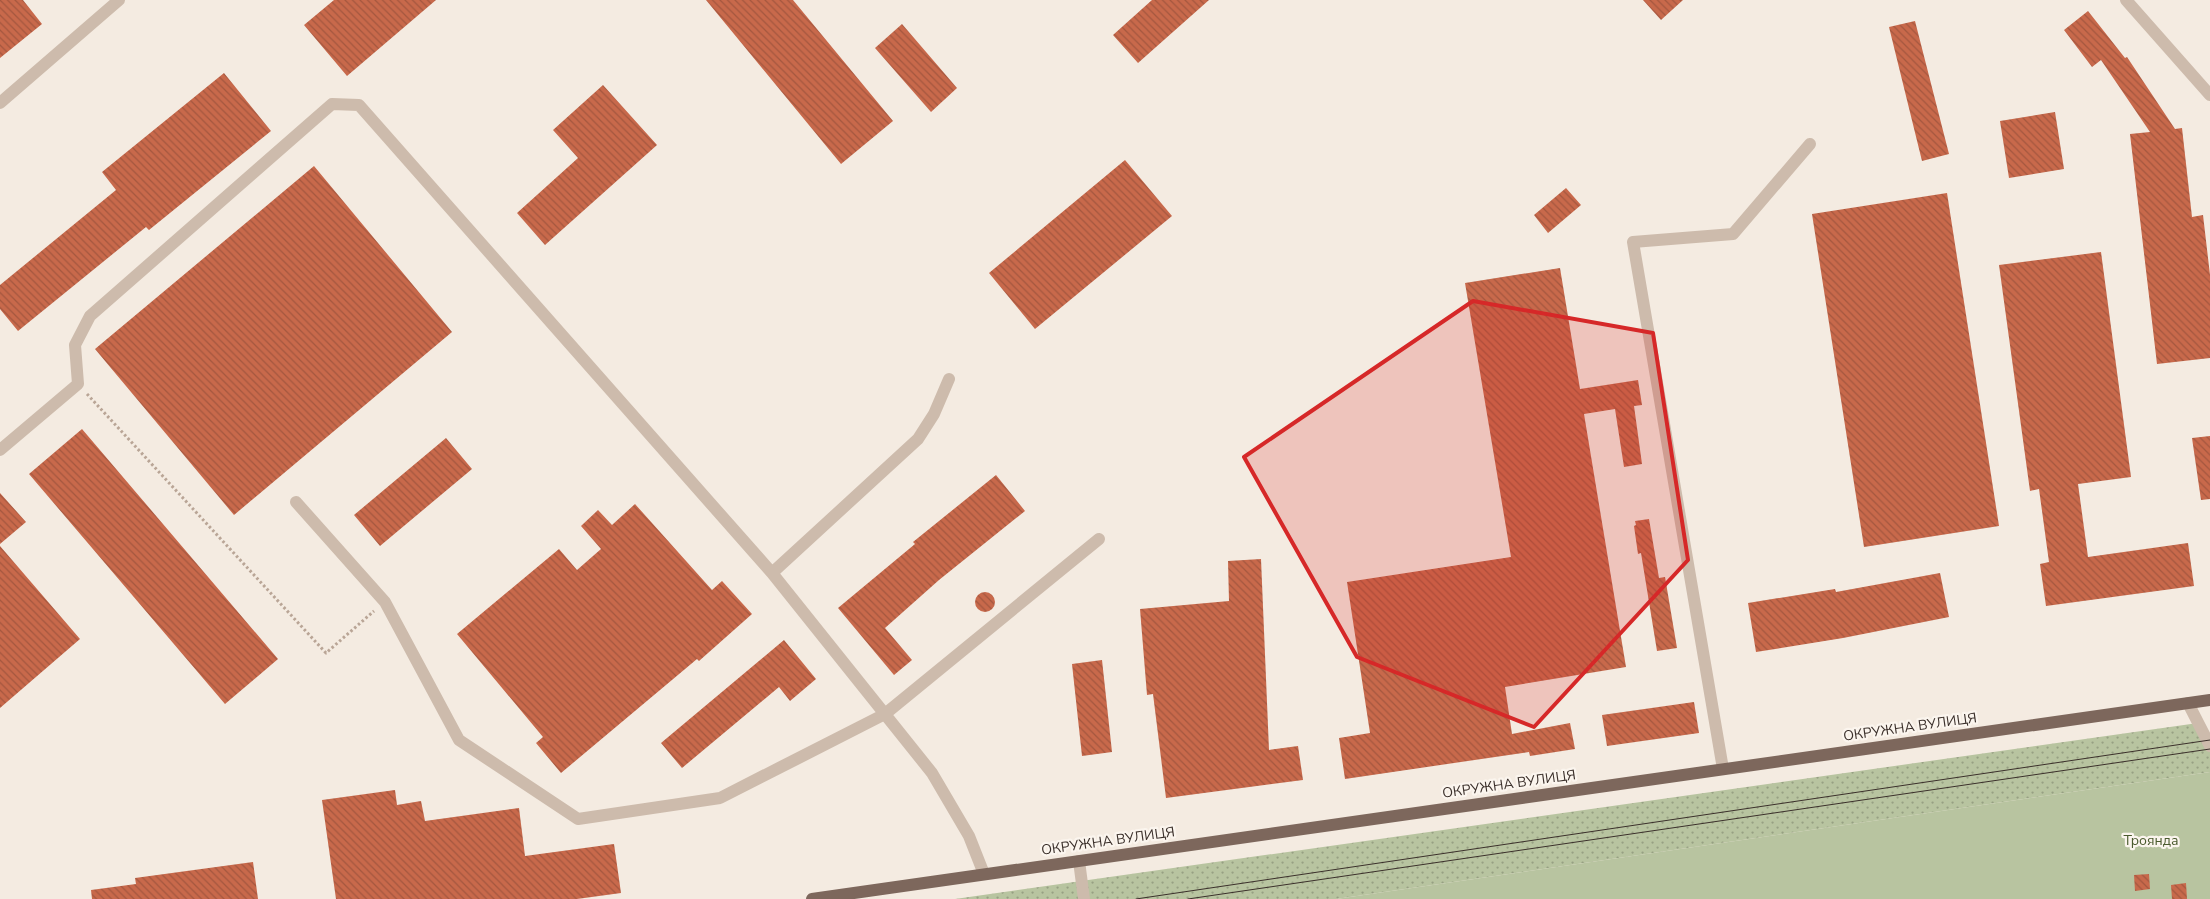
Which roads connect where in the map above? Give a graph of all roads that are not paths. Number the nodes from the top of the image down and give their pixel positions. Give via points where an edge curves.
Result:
1 (119, 0) edge
2 (2126, 0) edge
3 (2209, 91) edge
4 (0, 103) edge
5 (1810, 144) dead end
6 (949, 379) dead end
7 (0, 450) edge
8 (296, 502) dead end
9 (1099, 539) dead end
10 (772, 574) junction
11 (2210, 700) edge
12 (2188, 703) junction
13 (885, 714) junction
14 (2210, 746) edge
15 (1723, 769) junction
16 (1079, 861) junction
17 (984, 874) junction
18 (812, 899) edge
19 (1084, 899) edge

1 - 4 street
2 - 3 street
5 - 15 street via 1733,234 1633,242
6 - 10 street via 934,414 918,439
7 - 10 street via 78,384 75,344 90,316 332,104 359,105
8 - 13 street via 385,602 459,740 578,819 720,798
9 - 13 street
10 - 13 street
11 - 12 main road, ОКРУЖНА ВУЛИЦЯ
12 - 14 street
12 - 15 main road, ОКРУЖНА ВУЛИЦЯ
13 - 17 street via 949,800 969,836
15 - 16 main road, ОКРУЖНА ВУЛИЦЯ
16 - 17 main road, ОКРУЖНА ВУЛИЦЯ
16 - 19 street
17 - 18 main road, ОКРУЖНА ВУЛИЦЯ

